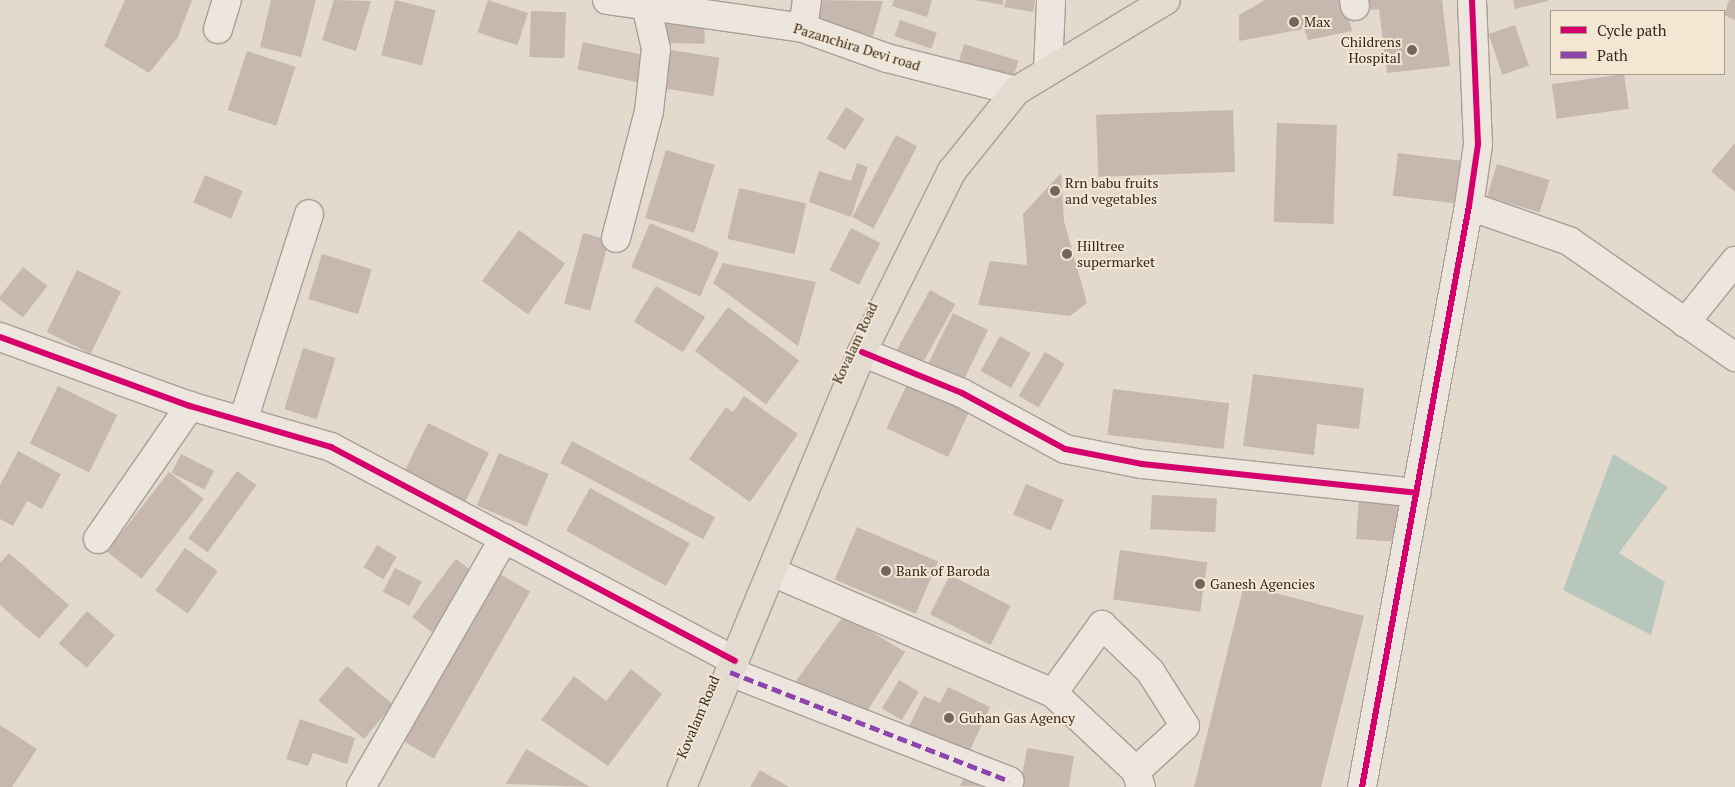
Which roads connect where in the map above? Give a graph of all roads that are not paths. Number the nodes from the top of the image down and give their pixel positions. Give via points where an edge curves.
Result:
1 (227, 0) edge
2 (607, 0) edge
3 (806, 0) edge
4 (1051, 0) edge
5 (1166, 0) edge
6 (1472, 0) edge
7 (646, 5) junction
8 (803, 28) junction
9 (218, 29) dead end
10 (1048, 70) junction
11 (1016, 91) junction
12 (1469, 206) junction
13 (309, 214) dead end
14 (616, 238) dead end
15 (1735, 261) edge
16 (1685, 323) junction
17 (0, 337) edge
18 (862, 352) junction
19 (1735, 357) edge
20 (190, 406) junction
21 (243, 421) junction
22 (1416, 493) junction
23 (504, 538) junction
24 (98, 539) dead end
25 (772, 572) junction
26 (732, 666) junction
27 (1053, 693) junction
28 (1138, 779) edge
29 (1009, 780) dead end
30 (361, 787) edge
31 (682, 787) edge
32 (1362, 787) edge

1 - 9 street
2 - 7 street, Pazanchira Devi road
3 - 8 street
4 - 10 street
5 - 10 main road, Kovalam Road
6 - 12 street via 1478,144
7 - 8 street, Pazanchira Devi road
7 - 14 street via 656,49 649,111
8 - 11 street, Pazanchira Devi road via 887,58
10 - 11 main road, Kovalam Road
11 - 18 main road, Kovalam Road via 952,171
12 - 16 street via 1569,241
12 - 22 street
13 - 21 street
15 - 16 street
16 - 19 street
17 - 20 street
18 - 22 street via 962,393 1065,449 1142,464
18 - 25 main road, Kovalam Road
20 - 21 street
20 - 24 street
21 - 23 street via 331,447
22 - 32 street
23 - 26 street
23 - 30 street
25 - 26 main road, Kovalam Road
25 - 27 street
26 - 29 street
26 - 31 main road, Kovalam Road
27 - 28 street
27 - 28 street via 1102,625 1150,671 1185,726

